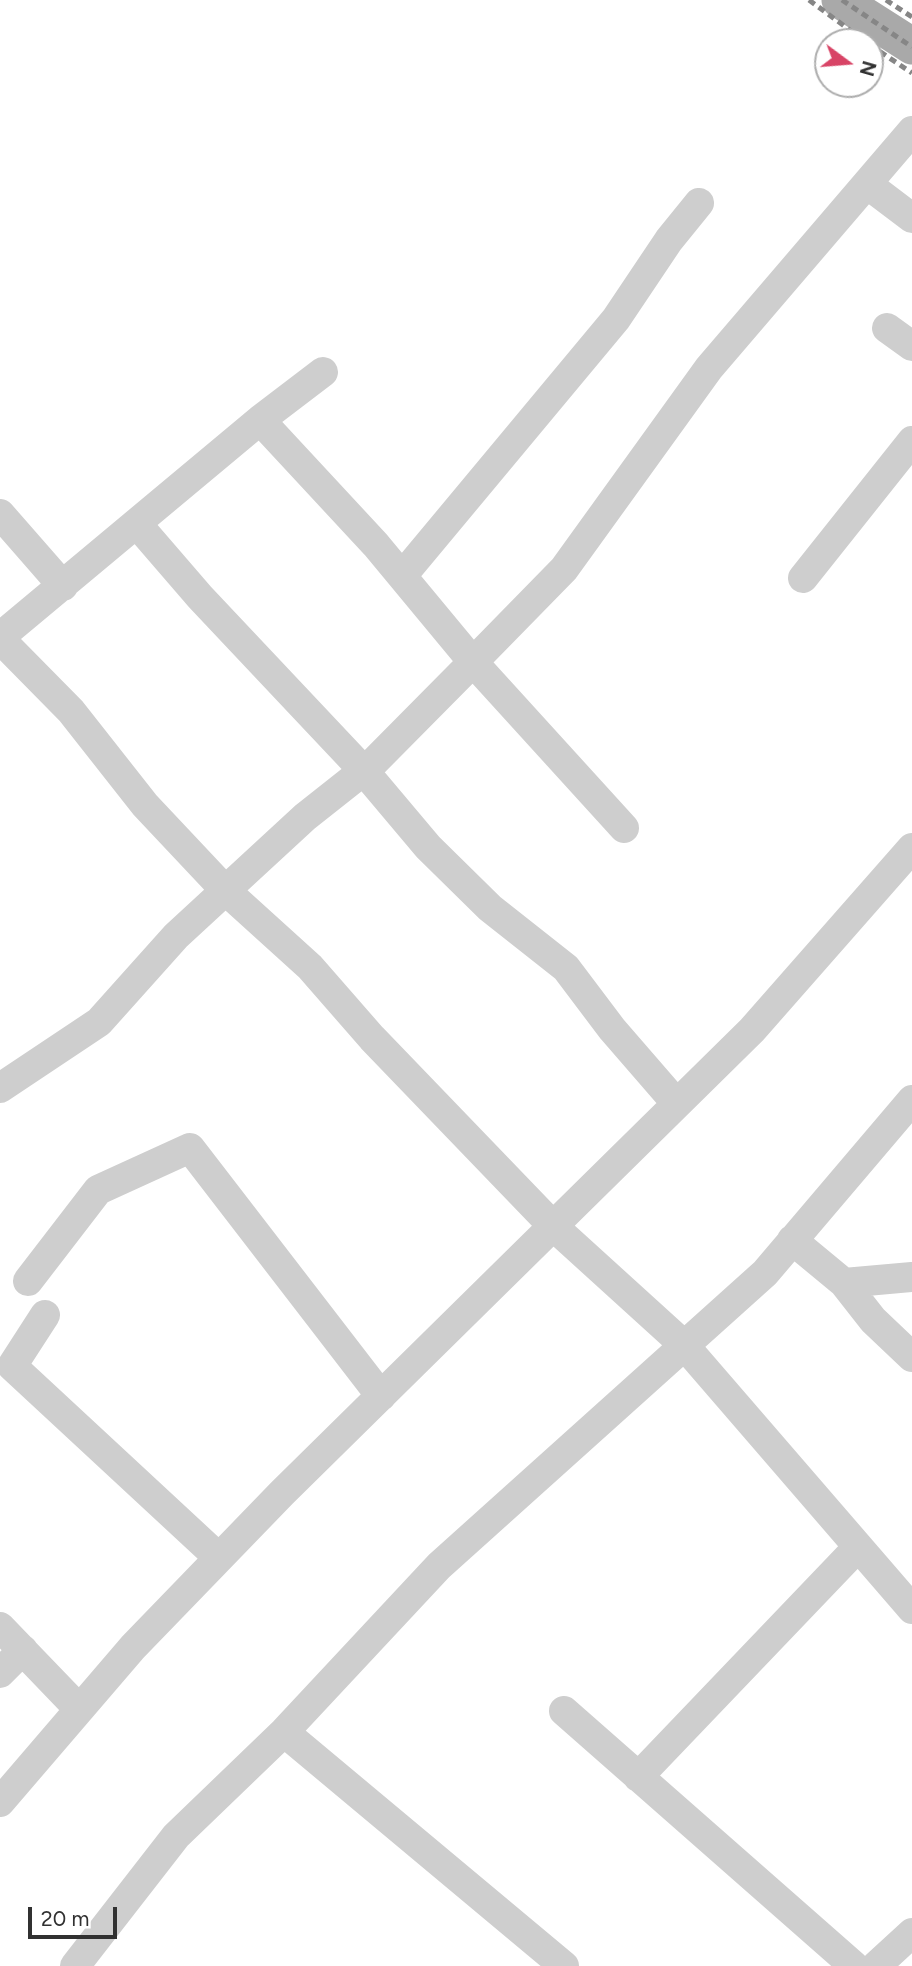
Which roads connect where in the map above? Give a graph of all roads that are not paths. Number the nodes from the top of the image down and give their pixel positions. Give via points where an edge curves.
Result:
1 (840, 0) edge
2 (912, 46) edge
3 (912, 131) edge
4 (867, 184) junction
5 (699, 203) dead end
6 (912, 218) edge
7 (887, 328) dead end
8 (912, 346) edge
9 (323, 372) dead end
10 (260, 420) junction
11 (912, 441) edge
12 (0, 514) edge
13 (137, 524) junction
14 (402, 576) junction
15 (803, 578) dead end
16 (63, 586) junction
17 (0, 638) edge
18 (473, 662) junction
19 (364, 771) junction
20 (624, 828) dead end
21 (912, 848) edge
22 (225, 890) junction
23 (2, 1083) edge
24 (912, 1100) edge
25 (677, 1104) junction
26 (553, 1226) junction
27 (792, 1241) junction
28 (912, 1277) edge
29 (28, 1281) dead end
30 (844, 1283) junction
31 (45, 1315) dead end
32 (684, 1345) junction
33 (912, 1357) edge
34 (381, 1396) junction
35 (858, 1547) junction
36 (219, 1558) junction
37 (912, 1609) edge
38 (0, 1627) edge
39 (23, 1650) junction
40 (0, 1673) edge
41 (79, 1709) junction
42 (564, 1711) dead end
43 (284, 1732) junction
44 (638, 1777) junction
45 (0, 1801) edge
46 (912, 1933) edge
47 (75, 1966) edge
48 (565, 1966) edge
49 (854, 1966) edge
50 (876, 1966) edge

1 - 2 main road
3 - 4 street
4 - 6 street
4 - 18 street via 709,368 564,569
5 - 14 street via 616,319
7 - 8 street
9 - 10 street
10 - 13 street
10 - 14 street
11 - 15 street
12 - 16 street
13 - 16 street
13 - 19 street
14 - 18 street
16 - 17 street
17 - 22 street via 71,711 145,805
18 - 19 street
18 - 20 street
19 - 22 street
19 - 25 street via 428,847 490,908 566,968
21 - 25 street via 752,1030
22 - 23 street via 176,936 99,1022
22 - 26 street via 310,967
24 - 27 street
25 - 26 street
26 - 32 street
26 - 34 street
27 - 30 street
27 - 32 street via 765,1273
28 - 30 street
29 - 34 street via 97,1190 190,1149
30 - 33 street via 873,1320
31 - 36 street via 12,1366
32 - 35 street
32 - 43 street via 439,1566
34 - 36 street
35 - 37 street
35 - 44 street
36 - 41 street
38 - 39 street
39 - 40 street
39 - 41 street
41 - 45 street
42 - 44 street
43 - 47 street via 176,1836
43 - 48 street
44 - 49 street
46 - 50 street

